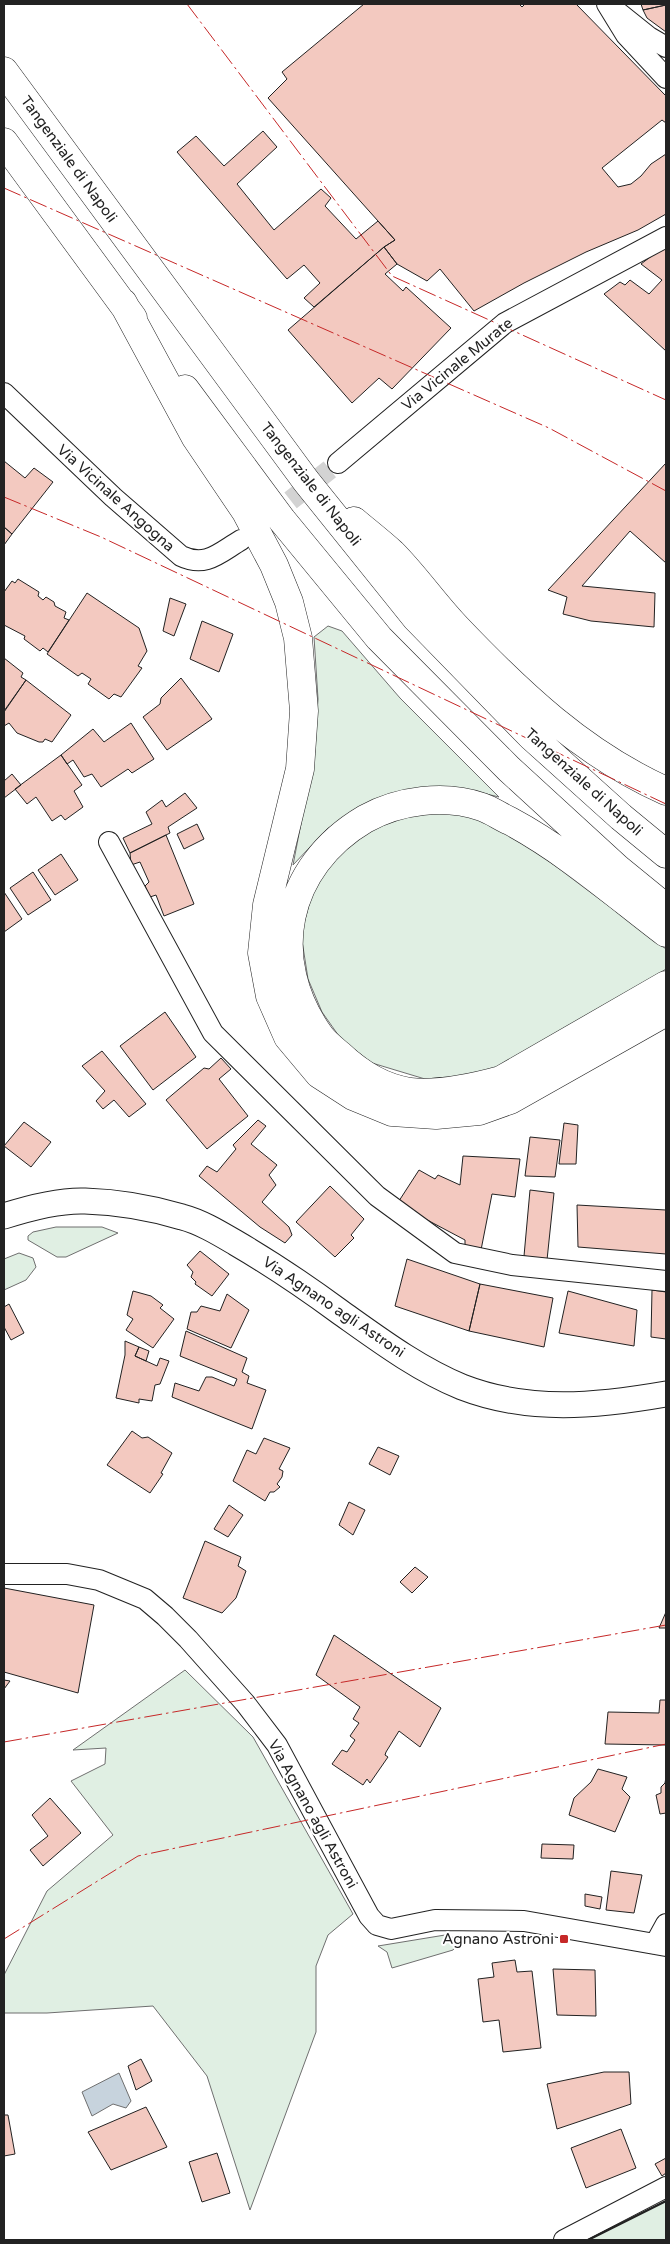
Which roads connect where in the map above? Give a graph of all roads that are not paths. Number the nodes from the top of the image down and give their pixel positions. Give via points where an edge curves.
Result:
1 (607, 4) edge
2 (666, 47) edge
3 (4, 71) edge
4 (666, 78) edge
5 (4, 142) edge
6 (666, 237) edge
7 (123, 303) junction
8 (4, 394) edge
9 (338, 463) tunnel mouth
10 (306, 481) junction
11 (241, 540) dead end
12 (666, 791) edge
13 (108, 842) dead end
14 (666, 854) edge
15 (666, 908) edge
16 (666, 933) edge
17 (664, 995) edge
18 (4, 1216) edge
19 (666, 1281) edge
20 (666, 1394) edge
21 (4, 1574) edge
22 (666, 1924) edge
23 (661, 1945) edge
24 (666, 2187) edge
25 (564, 2240) edge

1 - 2 street via 648,37
1 - 4 street via 626,35
3 - 10 highway, Tangenziale di Napoli
5 - 7 highway
6 - 9 street, Via Vicinale Murate via 505,323
7 - 15 highway via 282,520 379,638 509,769 617,868
7 - 17 highway via 196,438 246,512 289,602 298,638 304,711 300,770 267,905 262,953 270,996 288,1037 319,1074 354,1096 392,1112 436,1115 479,1111 510,1100
8 - 11 street, Via Vicinale Angogna via 180,556 193,562 203,561
10 - 12 highway via 392,553 456,627 537,707 613,764
10 - 14 highway, Tangenziale di Napoli via 416,618 472,677 531,736
13 - 19 street via 213,1033 377,1196 455,1253 512,1265
16 - 17 highway via 529,831 483,807 460,801 436,801 392,807 334,840 313,864 300,889 288,942 300,1002 320,1037 348,1063 377,1082 410,1092 473,1088 501,1080
18 - 20 street, Via Agnano agli Astroni via 84,1201 144,1208 183,1217 252,1252 421,1366 462,1387 511,1401 554,1406 611,1404
21 - 23 street, Via Agnano agli Astroni via 67,1574 99,1580 145,1599 165,1616 245,1703 277,1745 369,1916 377,1925 391,1930 435,1920 524,1921
22 - 23 street
24 - 25 street

